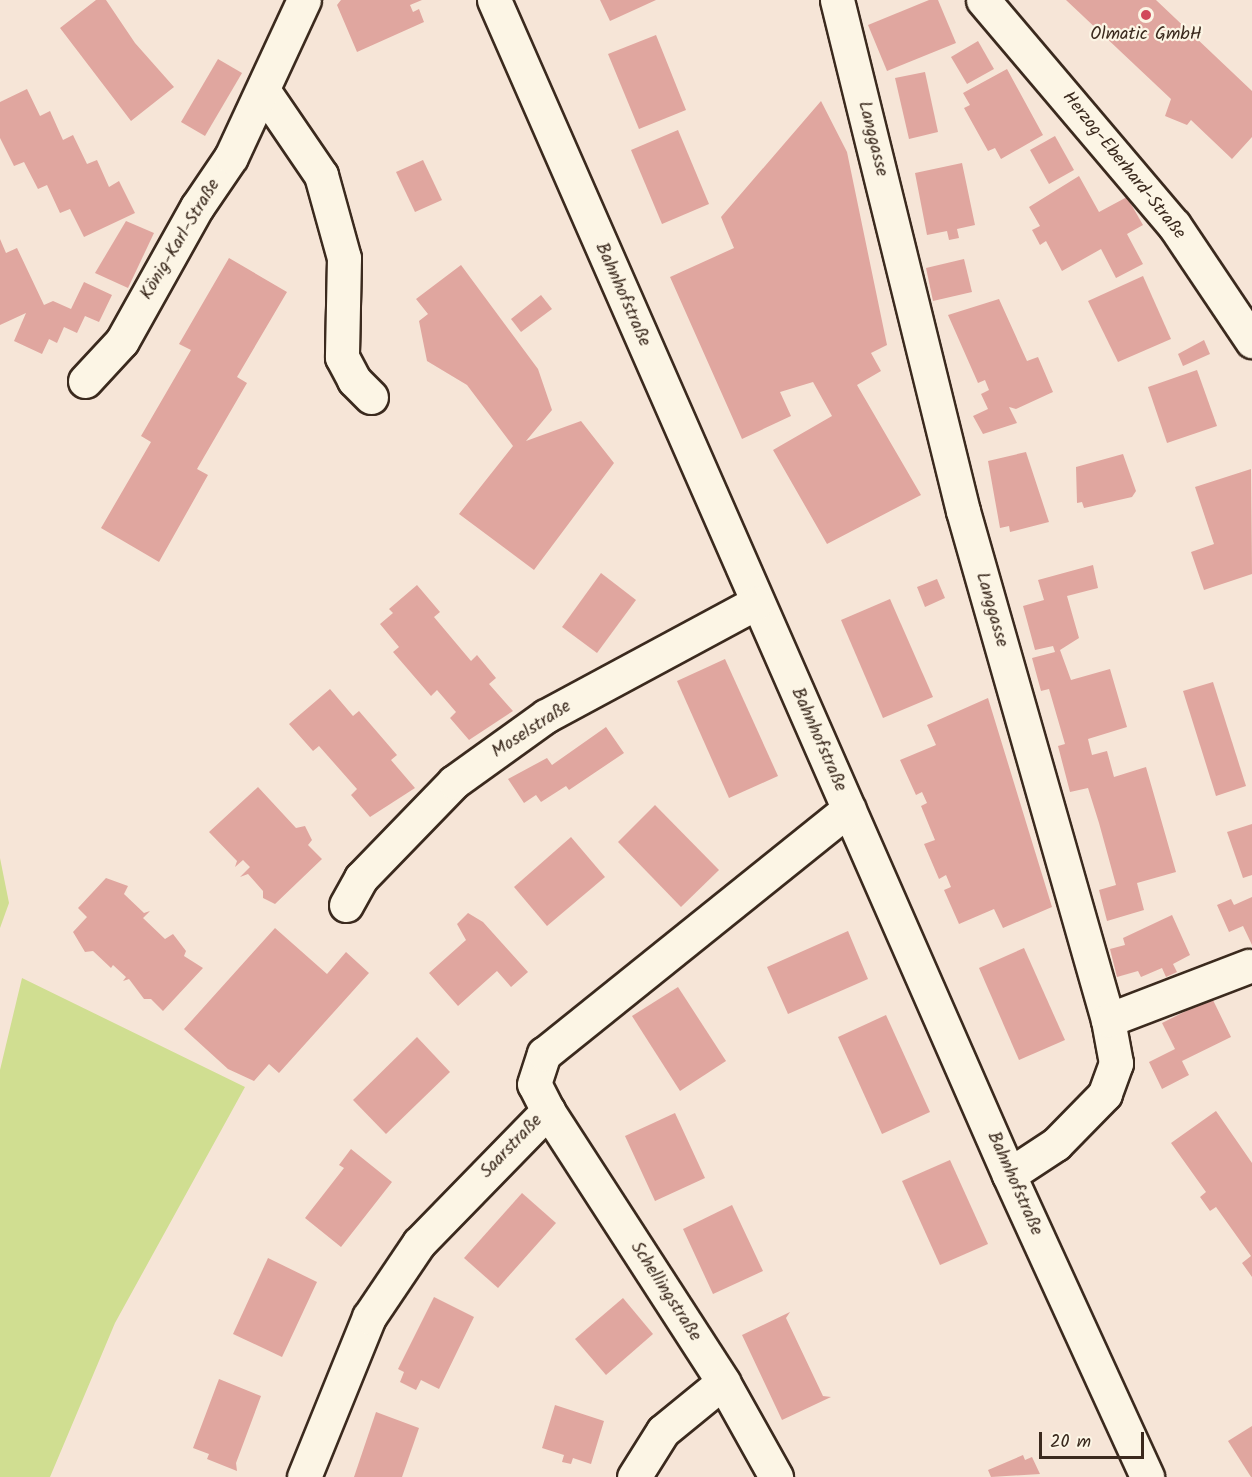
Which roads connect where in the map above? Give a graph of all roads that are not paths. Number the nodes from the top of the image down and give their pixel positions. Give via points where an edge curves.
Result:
1 (304, 0) edge
2 (494, 0) edge
3 (837, 0) edge
4 (983, 0) edge
5 (263, 90) junction
6 (1252, 341) edge
7 (86, 381) dead end
8 (371, 397) dead end
9 (756, 603) junction
10 (849, 809) junction
11 (346, 905) dead end
12 (1249, 966) dead end
13 (1108, 1020) junction
14 (548, 1111) junction
15 (1009, 1175) junction
16 (723, 1382) junction
17 (304, 1477) edge
18 (634, 1477) edge
19 (776, 1477) edge
20 (1147, 1477) edge

1 - 5 street, König-Karl-Straße
2 - 9 street, Bahnhofstraße
3 - 13 street, Langgasse via 963,511
4 - 6 street, Herzog-Eberhard-Straße via 1174,225
5 - 7 street, König-Karl-Straße via 231,157 197,207 122,341
5 - 8 street via 321,175 344,258 342,357 354,380
9 - 10 street, Bahnhofstraße
9 - 11 street, Moselstraße via 546,716 454,782 361,878
10 - 14 street, Saarstraße via 544,1054 534,1084
10 - 15 street, Bahnhofstraße
12 - 13 street
13 - 15 street, Langgasse via 1116,1063 1105,1094 1056,1144
14 - 16 street, Schellingstraße
14 - 17 street, Saarstraße via 419,1243 369,1317
15 - 20 street, Bahnhofstraße
16 - 18 street via 663,1431
16 - 19 street, Schellingstraße

